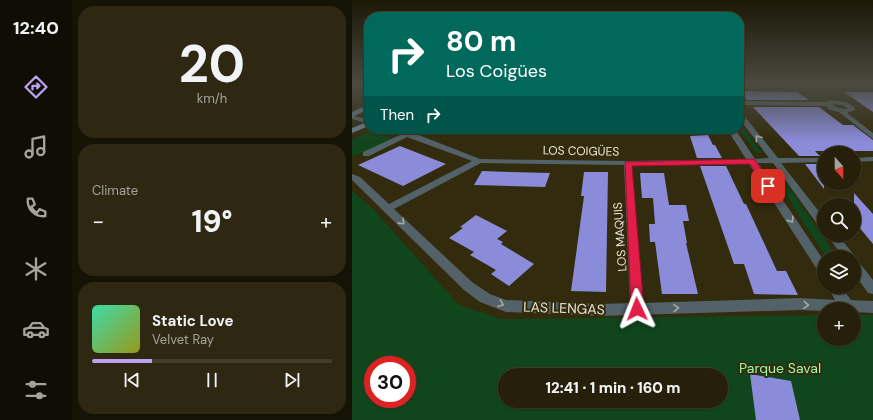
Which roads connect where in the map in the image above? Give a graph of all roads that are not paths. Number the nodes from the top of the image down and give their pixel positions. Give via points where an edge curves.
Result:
1 (792, 104) edge
2 (827, 104) joint
3 (846, 104) edge
4 (364, 109) edge
5 (841, 110) junction
6 (352, 116) edge
7 (744, 120) edge
8 (364, 121) edge
9 (364, 125) edge
10 (352, 131) edge
11 (408, 134) joint
12 (734, 134) edge
13 (873, 137) edge
14 (366, 154) dead end
15 (873, 159) edge
16 (817, 160) edge
17 (861, 160) edge
18 (479, 161) junction
19 (752, 161) junction
20 (775, 161) junction
21 (628, 163) junction
22 (352, 178) edge
23 (387, 209) junction
24 (817, 216) edge
25 (817, 260) edge
26 (861, 273) edge
27 (873, 289) edge
28 (817, 305) edge
29 (861, 306) edge
30 (873, 306) edge
31 (637, 309) junction

1 - 2 street
2 - 5 street via 831,108
3 - 5 street via 853,108
4 - 6 main road
5 - 13 street
6 - 8 street
20 -> 7 street
9 - 10 main road
11 - 14 street
11 - 18 street, LOS COIGÜES
12 - 19 street
15 - 17 street
16 - 20 street, LOS COIGÜES
18 - 21 street, LOS COIGÜES
18 - 23 street
19 - 20 street, LOS COIGÜES
19 - 21 street, LOS COIGÜES
19 -> 25 street
20 - 24 street
21 - 31 street, LOS MAQUIS
22 - 23 street, LAS LENGAS
23 -> 31 street, LAS LENGAS via 468,286 485,298 506,306
26 - 27 street
31 -> 28 street, LAS LENGAS
29 - 30 street, LAS LENGAS

